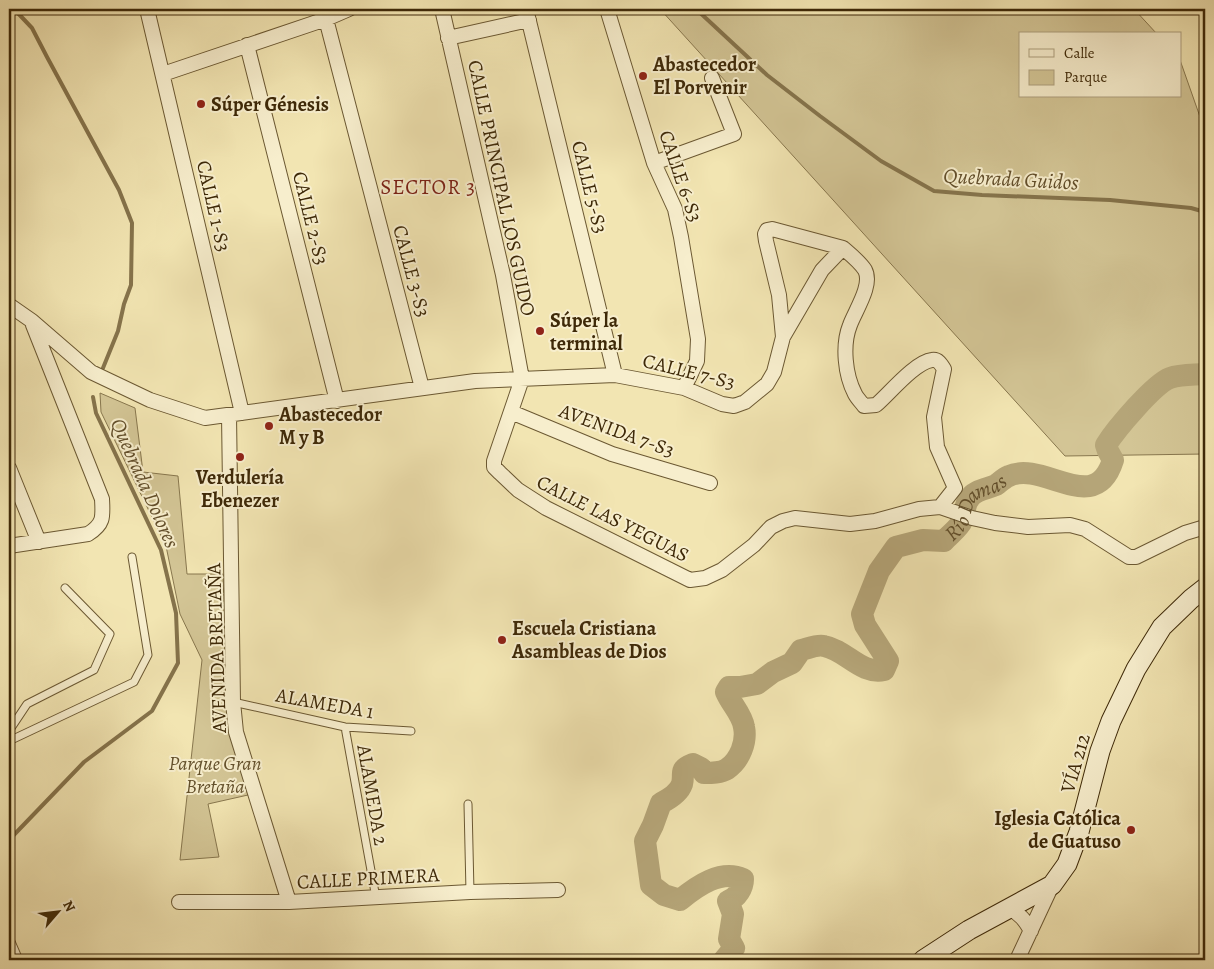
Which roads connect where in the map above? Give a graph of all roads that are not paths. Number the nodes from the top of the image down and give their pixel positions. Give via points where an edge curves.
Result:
1 (147, 9) edge
2 (349, 9) edge
3 (435, 9) edge
4 (607, 9) edge
5 (528, 14) edge
6 (444, 16) edge
7 (326, 18) junction
8 (448, 38) junction
9 (247, 45) junction
10 (163, 74) junction
11 (712, 78) dead end
12 (654, 163) junction
13 (843, 248) junction
14 (9, 305) edge
15 (32, 321) junction
16 (783, 337) junction
17 (615, 374) junction
18 (522, 378) junction
19 (422, 388) junction
20 (684, 388) junction
21 (337, 401) junction
22 (511, 412) junction
23 (236, 414) junction
24 (9, 468) edge
25 (710, 483) dead end
26 (940, 507) junction
27 (1205, 527) edge
28 (39, 542) junction
29 (9, 546) edge
30 (132, 557) dead end
31 (65, 588) dead end
32 (1205, 588) edge
33 (233, 702) junction
34 (345, 726) junction
35 (9, 731) edge
36 (411, 731) dead end
37 (9, 741) edge
38 (468, 804) dead end
39 (1052, 885) junction
40 (558, 890) dead end
41 (470, 892) junction
42 (376, 898) junction
43 (180, 902) dead end
44 (289, 902) junction
45 (1009, 908) junction
46 (1031, 931) junction
47 (9, 937) edge
48 (19, 960) edge
49 (923, 960) edge
50 (1017, 960) edge

1 - 10 street, CALLE 1-S3
2 - 7 street
3 - 6 street, CALLE PRINCIPAL LOS GUIDO
4 - 12 street, CALLE 6-S3
5 - 8 street
5 - 17 street, CALLE 5-S3
6 - 8 street, CALLE PRINCIPAL LOS GUIDO
7 - 9 street
7 - 19 street, CALLE 3-S3
8 - 18 street, CALLE PRINCIPAL LOS GUIDO via 503,276
9 - 10 street
9 - 21 street, CALLE 2-S3
10 - 23 street, CALLE 1-S3
11 - 12 street via 734,134
12 - 20 street, CALLE 6-S3 via 675,208 698,339 697,361
13 - 16 street, CALLE 7-S3 via 822,270
13 - 16 street via 767,230 766,241 779,295
13 - 26 street via 865,270 867,280 845,345 855,395 864,406 876,405 923,363 938,361 944,369 934,417 937,447 955,488
14 - 15 street
15 - 23 street via 91,372 150,400 205,418
15 - 28 street via 102,499 103,518 98,528 88,534
16 - 20 street, CALLE 7-S3 via 774,372 767,384 744,402 734,406 722,404
17 - 18 street, CALLE 7-S3
17 - 20 street, CALLE 7-S3
18 - 19 street
18 - 22 street, CALLE LAS YEGUAS
19 - 21 street
21 - 23 street
22 - 25 street, AVENIDA 7-S3 via 612,454
22 - 26 street, CALLE LAS YEGUAS via 494,460 500,474 546,508 690,580 706,578 722,570 783,521 795,518 850,524
23 - 33 street, AVENIDA BRETAÑA
24 - 28 street
26 - 27 street, CALLE LAS YEGUAS via 995,523 1028,527 1070,525 1085,529 1128,557 1136,557 1184,533
28 - 29 street
30 - 37 lane via 148,655 134,682
31 - 35 lane via 110,634 94,670 27,704
32 - 39 main road, VÍA 212 via 1162,627 1136,669 1100,751 1068,864
33 - 34 lane, ALAMEDA 1
33 - 44 street, AVENIDA BRETAÑA via 236,732
34 - 36 lane, ALAMEDA 1
34 - 42 lane, ALAMEDA 2
38 - 41 lane
39 - 45 main road, VÍA 212
39 - 46 street
40 - 41 street, CALLE PRIMERA
41 - 42 street, CALLE PRIMERA
42 - 44 street, CALLE PRIMERA
43 - 44 street, CALLE PRIMERA
45 - 46 street via 1026,920
45 - 49 main road, VÍA 212
46 - 50 street
47 - 48 lane

